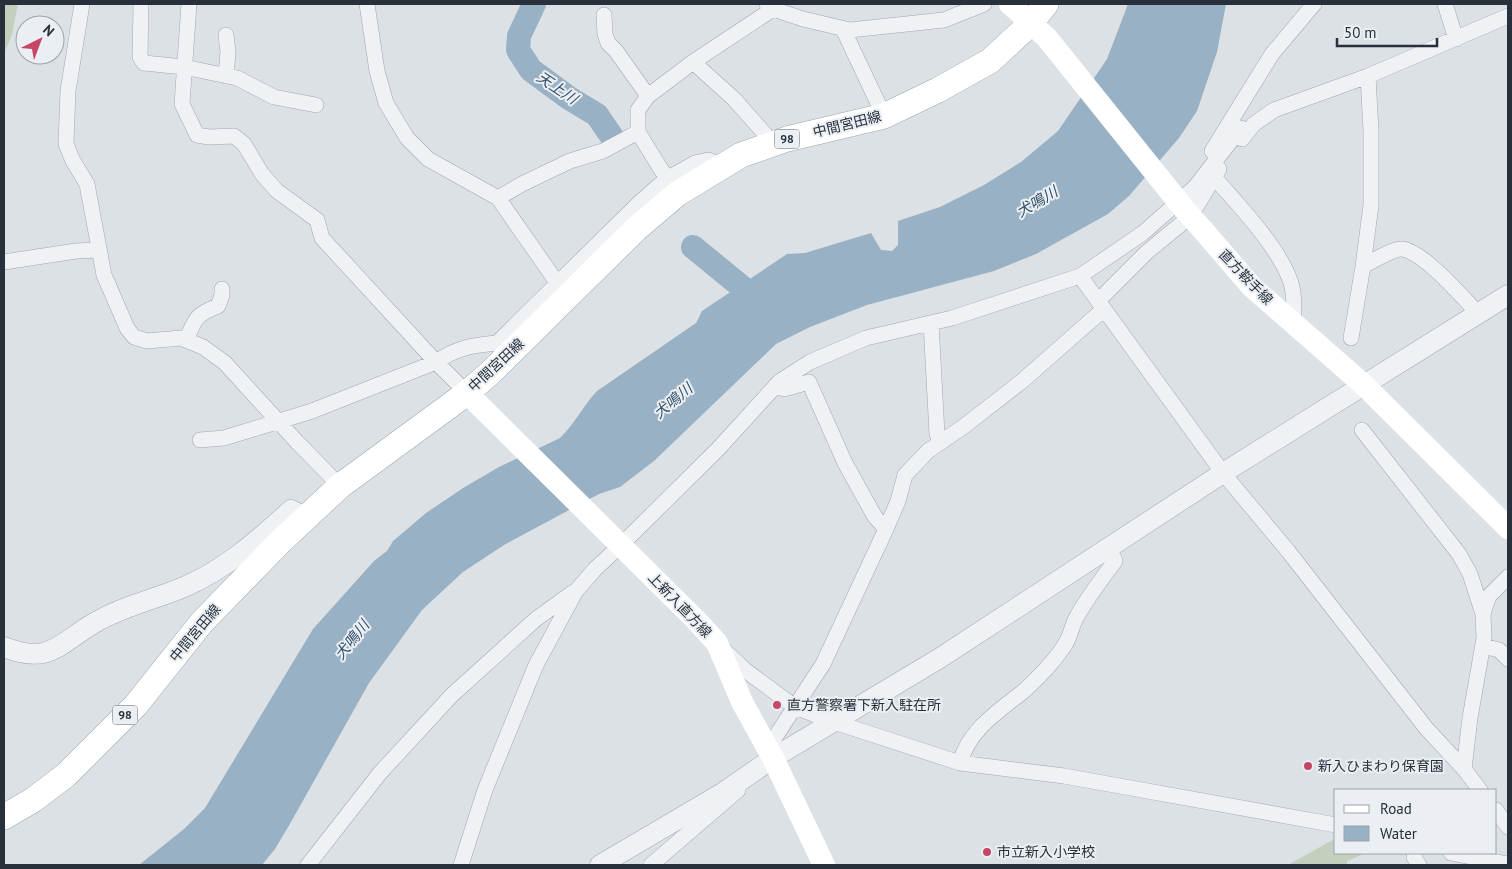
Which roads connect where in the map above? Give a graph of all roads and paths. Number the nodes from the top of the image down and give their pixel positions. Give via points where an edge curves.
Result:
1 (82, 4) edge
2 (141, 4) edge
3 (189, 4) edge
4 (368, 4) edge
5 (984, 4) edge
6 (1010, 4) edge
7 (1046, 4) edge
8 (1314, 4) edge
9 (1445, 4) edge
10 (770, 6) edge
11 (604, 15) dead end
12 (1508, 16) edge
13 (843, 28) junction
14 (1038, 31) junction
15 (226, 35) dead end
16 (1456, 39) junction
17 (693, 62) junction
18 (184, 67) junction
19 (226, 76) junction
20 (1368, 76) junction
21 (648, 96) junction
22 (316, 105) dead end
23 (884, 116) junction
24 (638, 132) junction
25 (1247, 132) junction
26 (774, 143) junction
27 (723, 166) junction
28 (1214, 177) junction
29 (669, 178) junction
30 (498, 198) junction
31 (1178, 202) junction
32 (98, 250) junction
33 (4, 262) edge
34 (1363, 266) junction
35 (1080, 276) junction
36 (558, 284) junction
37 (222, 289) dead end
38 (1508, 295) edge
39 (1101, 305) junction
40 (1478, 313) junction
41 (931, 323) junction
42 (1293, 323) junction
43 (1351, 338) dead end
44 (186, 340) junction
45 (436, 362) junction
46 (776, 385) junction
47 (1364, 385) junction
48 (475, 401) junction
49 (278, 422) junction
50 (1362, 430) dead end
51 (200, 440) dead end
52 (940, 442) junction
53 (1223, 473) junction
54 (340, 486) junction
55 (306, 517) junction
56 (1508, 528) edge
57 (886, 529) junction
58 (618, 542) junction
59 (1109, 548) junction
60 (1470, 574) junction
61 (1506, 579) edge
62 (576, 591) junction
63 (1483, 614) junction
64 (717, 643) junction
65 (1483, 646) junction
66 (4, 647) edge
67 (1508, 660) edge
68 (796, 707) junction
69 (834, 722) junction
70 (771, 753) junction
71 (960, 763) junction
72 (1464, 769) junction
73 (742, 780) junction
74 (1479, 789) edge
75 (1497, 811) edge
76 (4, 818) edge
77 (1334, 825) edge
78 (1508, 827) edge
79 (1415, 854) edge
80 (1456, 854) edge
81 (1508, 864) edge
82 (308, 865) edge
83 (461, 865) edge
84 (600, 865) edge
85 (651, 865) edge
86 (824, 865) edge
87 (1419, 865) edge

1 - 32 street via 68,91 66,144 87,184
2 - 18 street via 140,57 144,63
3 - 18 street
4 - 30 street via 377,71 386,103 407,138 428,159
5 - 13 street via 944,20 866,30
6 - 14 main road, 直方鞍手線
7 - 14 main road, 中間宮田線 / 98
8 - 31 street via 1272,54
9 - 16 street
10 - 13 street
10 - 17 street
11 - 21 street via 608,43
12 - 16 street
13 - 23 street
14 - 23 main road, 中間宮田線 / 98 via 938,90
14 - 31 main road, 直方鞍手線
15 - 19 street
16 - 20 street
17 - 21 street
17 - 26 street via 734,99
18 - 19 street
18 - 45 street via 182,104 196,135 234,136 244,144 262,174 277,190 317,220 322,238
19 - 22 street via 274,96
20 - 25 street via 1274,110
20 - 34 street via 1371,205
21 - 24 street via 638,110
23 - 26 main road, 中間宮田線 / 98
24 - 29 street
24 - 30 street via 603,151 570,161
25 - 28 street
25 - 31 street via 1241,128 1195,187
26 - 27 main road, 中間宮田線 / 98 via 741,155
27 - 29 street via 708,160
27 - 48 main road, 中間宮田線 / 98 via 676,194 636,228 490,373
28 - 39 street via 1193,212 1147,252
28 - 42 street via 1278,257 1290,281 1294,300
29 - 36 street via 639,203
30 - 36 street
31 - 35 street via 1143,233
31 - 42 main road, 直方鞍手線, bridge via 1252,287
32 - 33 street
32 - 44 street via 104,275 134,337 147,341
34 - 40 street via 1400,249 1412,252
34 - 43 street
35 - 39 street
35 - 41 street
36 - 45 street via 497,343 452,351
37 - 44 street via 218,306 196,318
38 - 40 street
39 - 52 street via 1021,382
39 - 53 street
40 - 47 street
41 - 46 street via 866,338 810,362
41 - 52 street
42 - 47 main road, 直方鞍手線
44 - 49 street via 203,347 225,363
45 - 48 street
45 - 49 street via 360,394
46 - 57 street via 784,388 809,382 846,463 875,517
46 - 58 street via 718,449
47 - 53 street
47 - 56 main road, 直方鞍手線
48 - 54 main road, 中間宮田線 / 98
48 - 58 main road, 上新入直方線
49 - 51 street via 224,438
49 - 54 street
50 - 60 street via 1442,531
52 - 57 street via 905,475
53 - 59 street
53 - 72 street via 1426,728
54 - 55 main road, 中間宮田線 / 98
55 - 66 street via 291,510 249,548 206,577 96,621 66,643 44,654
55 - 76 main road, 中間宮田線 / 98 via 202,622 136,704 66,774
57 - 68 street via 823,664
58 - 62 street
58 - 64 main road, 上新入直方線
59 - 69 street via 940,658
59 - 71 street via 1115,561 1088,598 1052,663 981,726 968,741
60 - 61 street via 1482,581 1495,583
60 - 63 street
61 - 63 street via 1486,601
62 - 82 street via 536,618 452,695 380,773
62 - 83 street via 536,665 480,805
63 - 65 street
64 - 68 street via 745,670
64 - 70 main road, 上新入直方線 via 742,702
65 - 67 street via 1499,650
65 - 72 street
68 - 69 street
68 - 70 street
69 - 70 street
69 - 71 street
70 - 73 street
70 - 86 main road, 上新入直方線
71 - 77 street via 1064,776
72 - 74 street
73 - 84 street
73 - 85 street via 737,792
75 - 78 street
79 - 87 street
80 - 81 street

